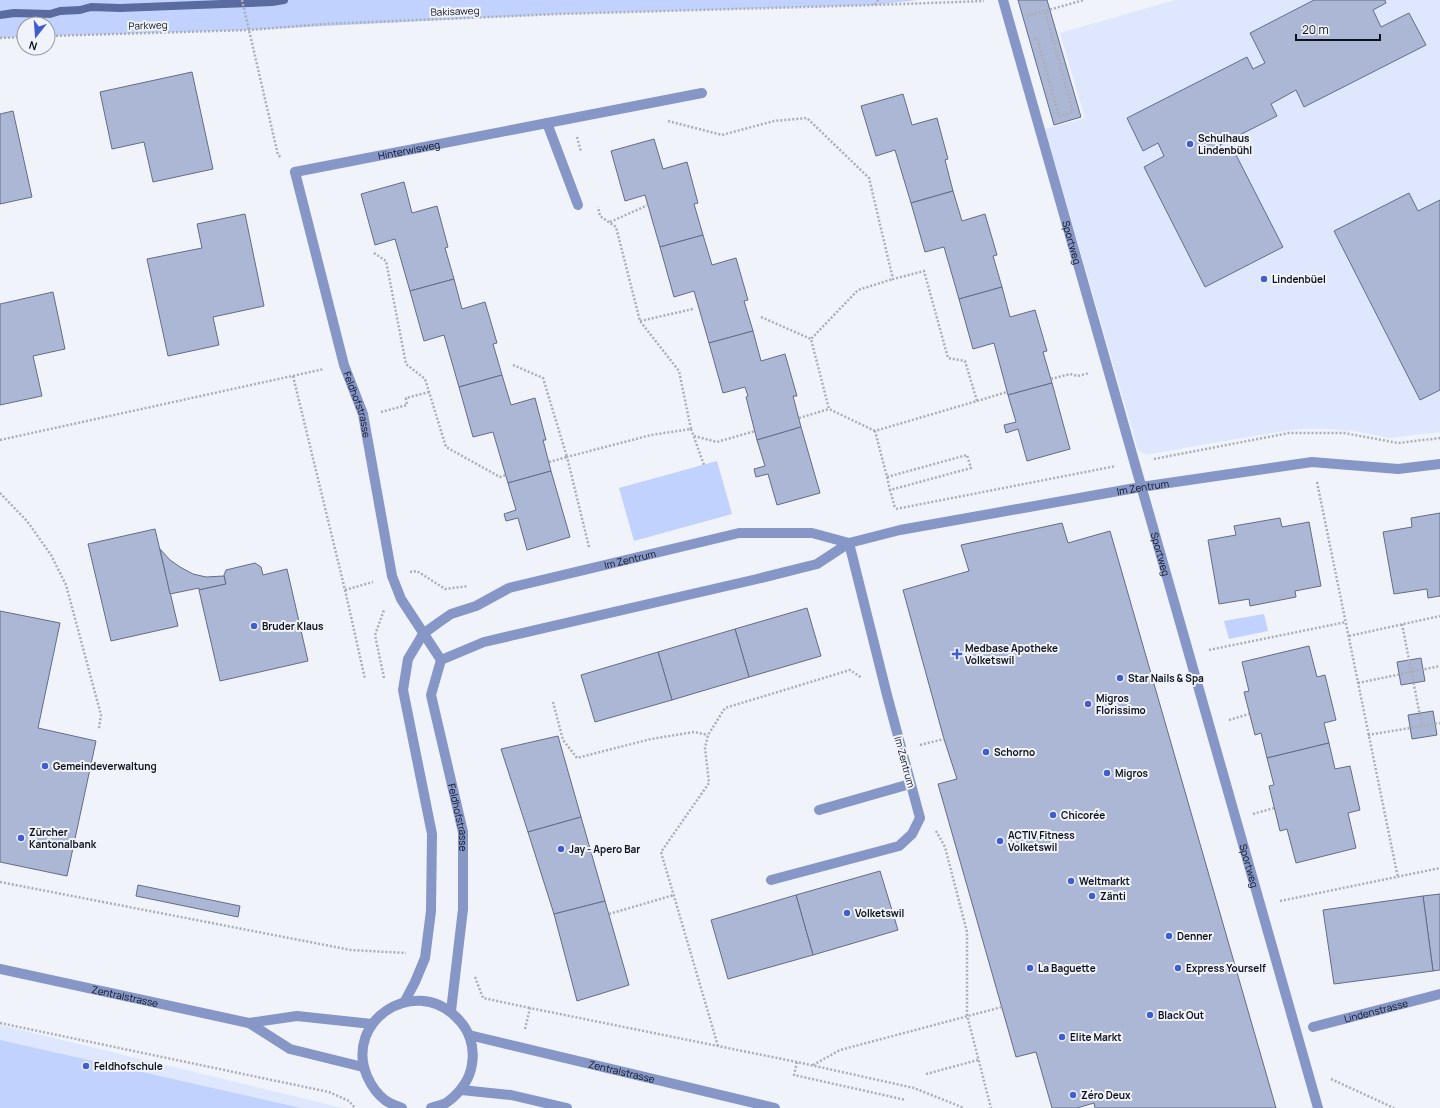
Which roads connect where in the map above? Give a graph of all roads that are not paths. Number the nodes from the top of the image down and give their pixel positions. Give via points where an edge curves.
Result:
1 (1003, 0) edge
2 (702, 93) dead end
3 (547, 123) junction
4 (295, 172) joint
5 (578, 205) dead end
6 (1440, 464) edge
7 (1141, 487) junction
8 (849, 543) junction
9 (423, 634) junction
10 (441, 660) junction
11 (910, 784) junction
12 (819, 810) dead end
13 (771, 880) dead end
14 (0, 969) edge
15 (1440, 994) edge
16 (405, 1001) junction
17 (451, 1011) junction
18 (249, 1023) junction
19 (372, 1024) junction
20 (1313, 1027) dead end
21 (469, 1035) junction
22 (363, 1066) junction
23 (461, 1090) junction
24 (402, 1108) edge
25 (432, 1108) edge
26 (566, 1108) edge
27 (775, 1108) edge
28 (1318, 1108) edge

1 - 7 street, Sportweg
2 - 3 street, Hinterwisweg
3 - 4 street, Hinterwisweg
3 - 5 street
4 - 9 street, Feldhofstrasse via 344,365 363,417 392,576 401,599
6 - 7 street, Im Zentrum via 1398,469 1312,462
7 - 8 street, Im Zentrum via 900,530
7 - 28 street, Sportweg
8 - 9 street, Im Zentrum via 812,533 739,533 509,588 476,606 451,614
8 - 10 street, Im Zentrum via 817,564 484,642
8 - 11 street, Im Zentrum
9 - 10 street, Feldhofstrasse
9 - 16 street via 408,659 403,690 432,834 431,911 425,958
10 - 17 street, Feldhofstrasse via 431,695 463,832 463,909
11 - 12 street
11 - 13 street, Im Zentrum via 920,818 912,834 899,846
14 - 18 street, Zentralstrasse
15 - 20 street, Lindenstrasse
16 - 17 street via 421,1000
16 - 19 street via 386,1009
17 - 21 street via 462,1022
18 - 19 street, Zentralstrasse via 297,1016
18 - 22 street, Zentralstrasse via 290,1049
19 - 22 street via 365,1037
21 - 23 street via 473,1049 472,1063
21 - 27 street, Zentralstrasse
22 - 24 street via 371,1086 386,1101
23 - 25 street via 445,1103
23 - 26 street via 511,1095

